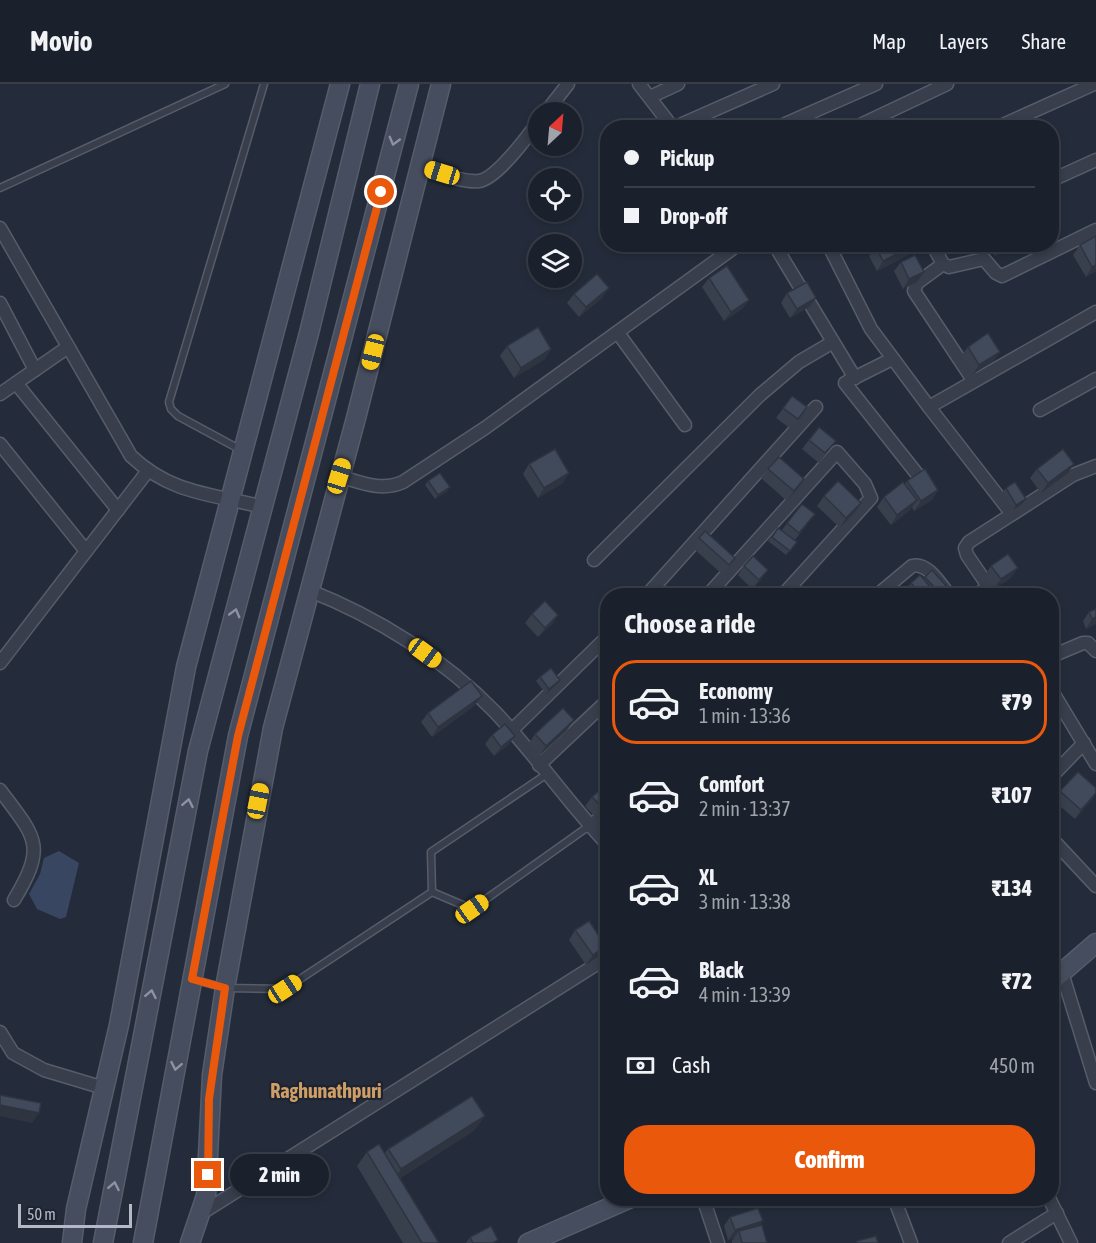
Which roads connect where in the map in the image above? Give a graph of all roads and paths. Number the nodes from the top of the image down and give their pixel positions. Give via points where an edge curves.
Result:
1 (225, 84) edge
2 (264, 84) edge
3 (340, 84) edge
4 (370, 84) edge
5 (409, 84) edge
6 (441, 84) edge
7 (568, 84) edge
8 (639, 84) edge
9 (678, 84) edge
10 (773, 84) edge
11 (876, 84) edge
12 (947, 84) edge
13 (1094, 84) edge
14 (650, 97) junction
15 (554, 102) edge
16 (667, 120) edge
17 (691, 120) edge
18 (794, 120) edge
19 (871, 120) edge
20 (1014, 120) edge
21 (528, 134) edge
22 (1096, 160) edge
23 (420, 166) junction
24 (1059, 177) edge
25 (0, 188) edge
26 (0, 228) edge
27 (1096, 230) edge
28 (1059, 248) edge
29 (728, 252) edge
30 (779, 252) edge
31 (832, 252) edge
32 (937, 252) edge
33 (1051, 252) edge
34 (944, 264) junction
35 (0, 303) edge
36 (1096, 312) edge
37 (618, 333) junction
38 (833, 342) junction
39 (68, 347) junction
40 (892, 359) junction
41 (35, 370) junction
42 (1096, 379) edge
43 (973, 380) junction
44 (846, 382) junction
45 (16, 383) junction
46 (0, 394) edge
47 (816, 407) dead end
48 (929, 407) junction
49 (1040, 410) dead end
50 (685, 425) dead end
51 (0, 444) edge
52 (244, 452) junction
53 (1096, 466) edge
54 (147, 472) junction
55 (339, 476) junction
56 (925, 484) edge
57 (232, 499) junction
58 (263, 507) junction
59 (118, 510) junction
60 (1012, 514) junction
61 (86, 551) junction
62 (594, 560) dead end
63 (653, 588) edge
64 (714, 588) edge
65 (789, 588) edge
66 (886, 588) edge
67 (943, 588) edge
68 (990, 588) edge
69 (308, 590) junction
70 (600, 644) edge
71 (1096, 651) edge
72 (1059, 653) edge
73 (0, 663) edge
74 (1059, 705) edge
75 (600, 709) edge
76 (511, 731) junction
77 (1084, 743) junction
78 (1096, 764) edge
79 (1059, 769) edge
80 (543, 770) junction
81 (0, 790) edge
82 (600, 818) edge
83 (589, 826) junction
84 (600, 837) edge
85 (1059, 846) edge
86 (1096, 886) edge
87 (432, 892) junction
88 (14, 900) dead end
89 (1096, 943) edge
90 (600, 962) edge
91 (1059, 975) edge
92 (192, 979) junction
93 (1059, 982) edge
94 (225, 988) junction
95 (0, 1032) edge
96 (1096, 1083) edge
97 (104, 1088) junction
98 (614, 1206) edge
99 (706, 1206) edge
100 (897, 1206) edge
101 (1053, 1206) edge
102 (202, 1213) junction
103 (1057, 1213) junction
104 (72, 1243) edge
105 (103, 1243) edge
106 (143, 1243) edge
107 (190, 1243) edge
108 (528, 1243) edge
109 (718, 1243) edge
110 (911, 1243) edge
111 (1009, 1243) edge
112 (1071, 1243) edge

1 - 25 lane
2 - 52 lane via 170,402 177,416
3 - 52 street
4 - 58 street
5 -> 92 street via 238,736
6 - 23 street
7 - 15 street
8 - 14 street
9 - 14 street
10 - 17 street
11 - 18 street
12 - 19 street
13 - 20 street
14 - 16 street
21 - 23 street via 494,174 480,181
22 - 24 street
23 - 55 street
26 - 39 street
27 - 28 street
29 - 37 street
30 - 38 street
31 - 40 street via 871,329
32 - 34 street
33 - 34 street via 1002,276 984,259 955,267
34 - 43 street via 917,283 914,291
35 - 41 street
36 - 43 street
37 - 50 street
37 - 55 street via 403,482 378,487
38 - 44 street
38 - 62 street via 799,362 760,395
39 - 41 street
39 - 54 street via 131,456
40 - 44 street
40 - 48 street
41 - 45 street
42 - 49 street
43 - 48 street
44 - 56 street
45 - 46 street
45 - 59 street
47 - 63 street
48 - 60 street
51 - 61 street
52 - 57 street
53 - 60 street via 1073,475
54 - 57 street via 181,489
54 - 59 street
55 - 69 street
57 - 58 street
57 - 97 street via 186,667
105 -> 58 street via 198,751
59 - 61 street
60 - 68 street via 965,548
61 - 73 street
64 - 65 street via 837,452 865,484 871,498
66 - 67 street via 919,564
69 - 76 street via 345,605 425,653 460,678
69 - 94 street via 273,728
70 - 76 street
71 - 72 street via 1092,645 1083,643
74 - 77 street
75 - 80 street
76 - 80 street
77 - 78 street
77 - 79 street
80 - 83 street
80 - 87 lane via 431,852
81 - 88 street via 33,840 33,865
82 - 83 street
83 - 84 street
83 - 87 lane via 472,909
85 - 86 street
87 - 94 lane via 285,989
89 - 91 street
90 - 102 street
92 - 94 lane
92 -> 106 street
93 - 96 street
94 - 102 street via 209,1099 208,1175
95 - 97 street via 13,1053 44,1070
97 - 104 street
98 - 108 street
99 - 109 street
100 - 110 street
101 - 103 street
102 - 107 street
103 - 111 street
103 - 112 street

